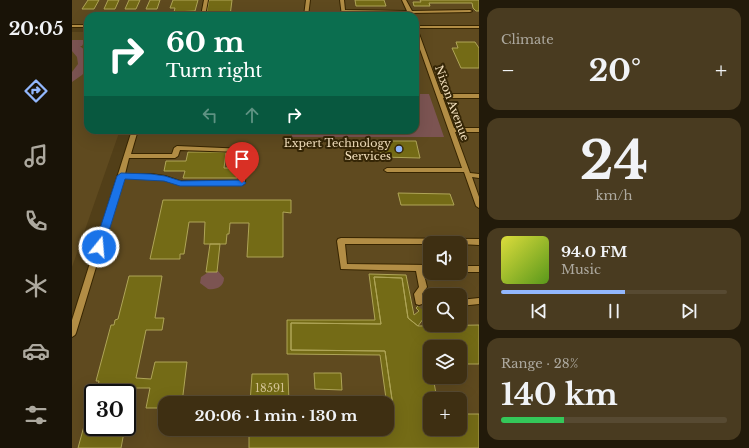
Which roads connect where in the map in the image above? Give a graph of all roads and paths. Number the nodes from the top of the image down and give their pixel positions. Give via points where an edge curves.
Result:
1 (206, 0) edge
2 (308, 0) edge
3 (342, 0) edge
4 (404, 0) edge
5 (470, 11) dead end
6 (204, 12) edge
7 (306, 12) edge
8 (344, 12) edge
9 (409, 12) edge
10 (419, 14) edge
11 (72, 26) edge
12 (84, 26) edge
13 (479, 27) edge
14 (419, 28) edge
15 (419, 39) edge
16 (439, 96) junction
17 (479, 96) edge
18 (452, 130) junction
19 (479, 130) edge
20 (134, 134) edge
21 (127, 156) junction
22 (387, 170) dead end
23 (467, 173) junction
24 (121, 176) junction
25 (479, 176) edge
26 (479, 206) edge
27 (479, 242) edge
28 (419, 268) junction
29 (423, 268) edge
30 (467, 269) edge
31 (479, 269) edge
32 (479, 301) edge
33 (419, 302) dead end
34 (467, 302) edge
35 (72, 333) edge

1 - 6 street
2 - 7 street
3 - 8 street
4 - 9 street
5 - 10 street
11 - 12 street
13 - 14 street
15 - 16 street, Nixon Avenue
16 - 17 street
16 - 18 street, Nixon Avenue
18 - 19 street
18 - 23 street, Nixon Avenue
20 - 21 street
21 - 24 street
21 - 24 street via 175,156 177,148 243,150 242,183 185,184 151,176
22 - 23 street
23 - 25 street
23 - 26 street, Nixon Avenue
24 - 35 street
27 - 28 street via 341,240 344,267
28 - 29 street
28 - 33 street via 423,287 418,294
30 - 31 street
32 - 34 street

